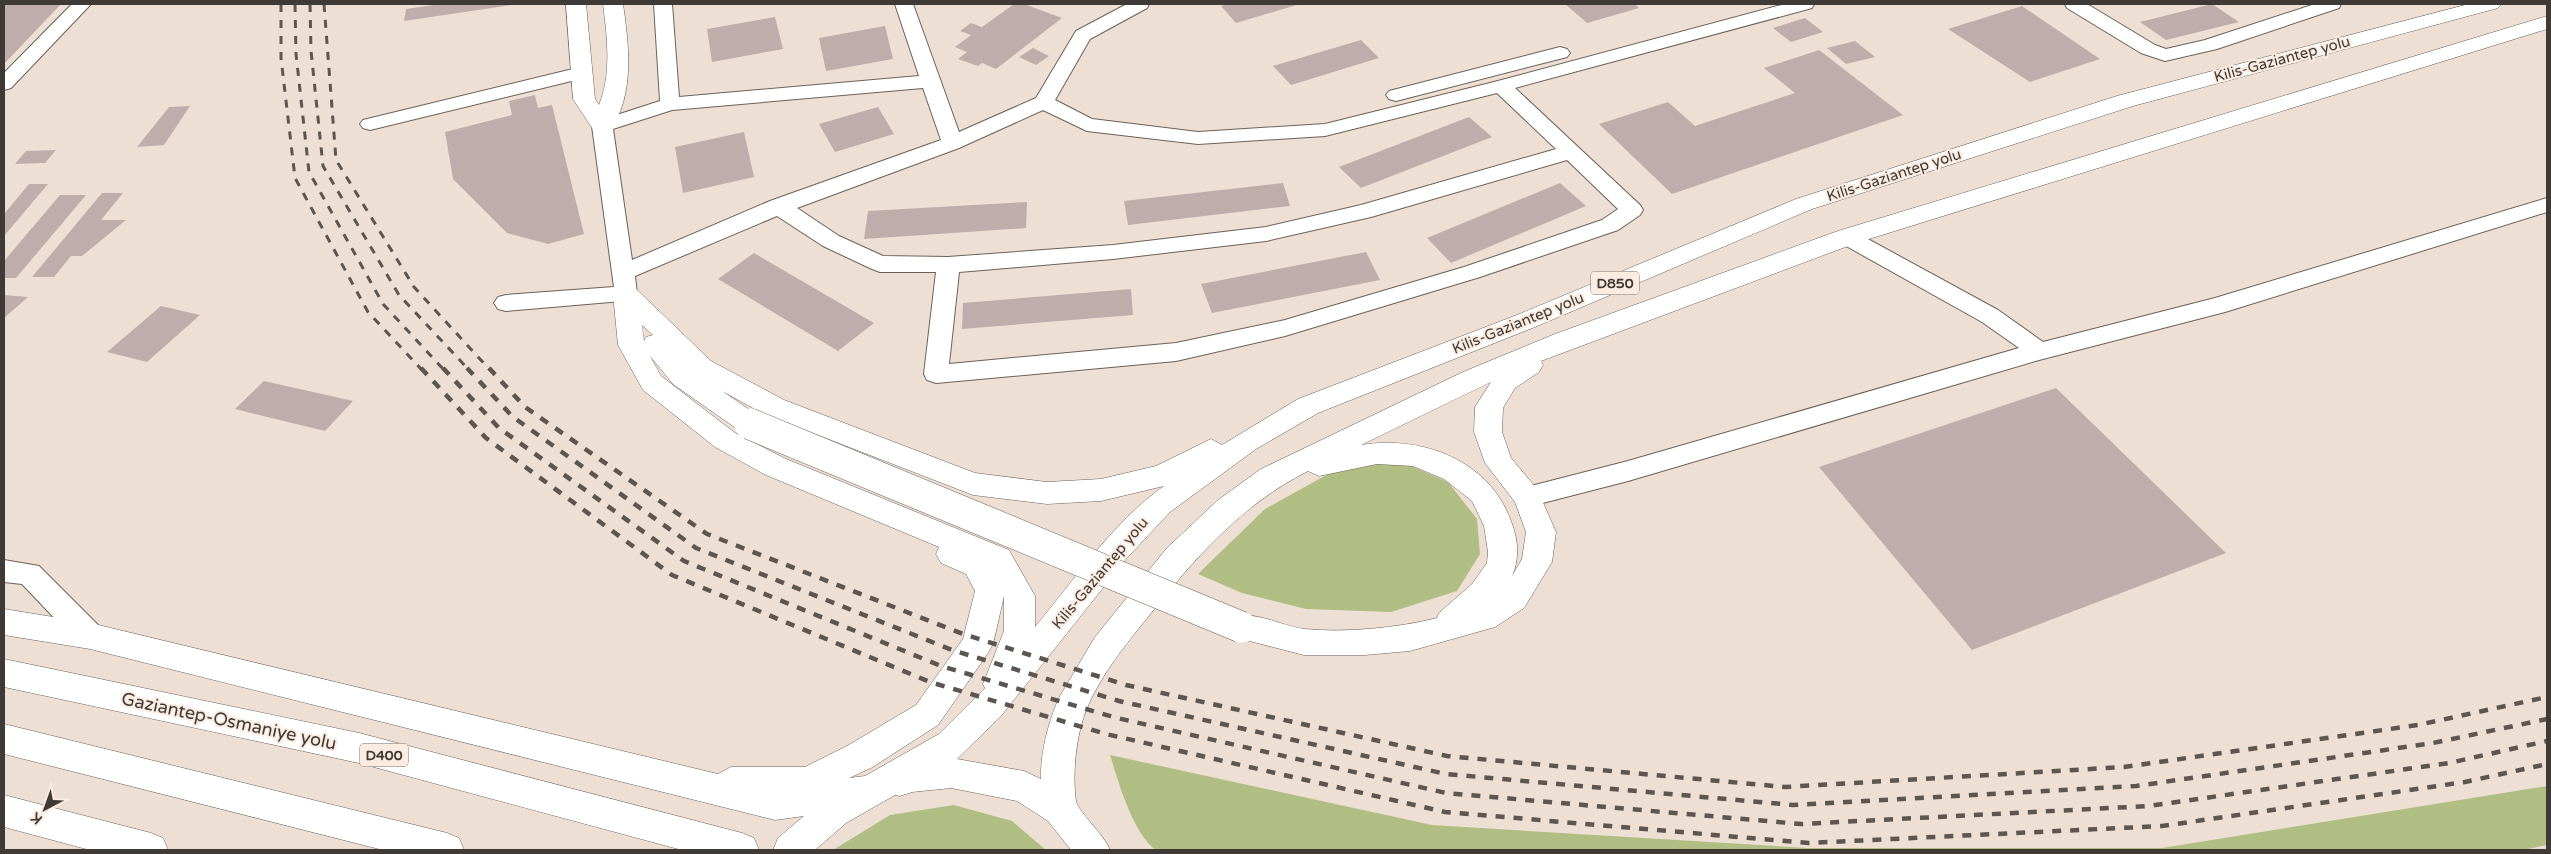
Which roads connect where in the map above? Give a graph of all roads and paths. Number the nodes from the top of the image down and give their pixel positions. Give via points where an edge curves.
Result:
1 (82, 4) edge
2 (576, 4) edge
3 (613, 4) edge
4 (663, 4) edge
5 (904, 4) edge
6 (1140, 4) edge
7 (1747, 4) edge
8 (1805, 4) edge
9 (2101, 4) edge
10 (2332, 4) edge
11 (2491, 4) edge
12 (2079, 6) edge
13 (2547, 22) edge
14 (581, 73) junction
15 (931, 81) junction
16 (4, 84) edge
17 (1501, 86) junction
18 (1044, 102) junction
19 (670, 104) junction
20 (370, 124) dead end
21 (602, 126) junction
22 (1278, 135) junction
23 (952, 143) junction
24 (1570, 152) junction
25 (2547, 205) edge
26 (778, 206) junction
27 (1847, 237) junction
28 (948, 265) junction
29 (624, 284) junction
30 (506, 303) dead end
31 (1564, 341) junction
32 (2039, 350) junction
33 (1308, 406) junction
34 (1271, 477) junction
35 (1527, 497) junction
36 (852, 498) junction
37 (4, 570) edge
38 (4, 622) edge
39 (1440, 630) junction
40 (90, 636) junction
41 (13, 675) edge
42 (990, 706) junction
43 (4, 739) edge
44 (695, 784) junction
45 (870, 791) junction
46 (1060, 810) junction
47 (4, 811) edge
48 (151, 850) edge
49 (447, 850) edge
50 (742, 850) edge
51 (790, 850) edge
52 (1093, 850) edge

1 - 16 street
2 - 14 main road
3 - 21 main road via 617,87
4 - 19 street
5 - 15 street
6 - 18 street via 1083,35
7 - 22 street via 1308,117
8 - 17 street
9 - 12 street
10 - 12 street via 2210,45 2165,55 2148,49
11 - 33 main road, Kilis-Gaziantep yolu / D850 via 2124,101 1804,204 1526,321
13 - 27 main road, D850
14 - 20 street
14 - 21 main road via 584,98
15 - 19 street
15 - 23 street
17 - 22 street via 1325,130
17 - 24 street
18 - 22 street via 1087,125 1198,138
18 - 23 street
19 - 21 street
21 - 29 street
23 - 26 street
24 - 28 street via 1363,212 1266,234 1113,252
24 - 28 street via 1632,210 1610,225 1472,272 1285,328 1176,352 936,374
25 - 32 street via 2217,306
26 - 28 street via 831,241 880,264
26 - 29 street
27 - 31 main road, D850
27 - 32 street via 1990,316
29 - 30 street
29 - 33 main road via 702,368 774,407 973,484 1047,493 1101,490 1163,475
29 - 36 main road via 631,345 652,383 725,440 776,467
29 - 39 main road, bridge via 652,340 682,376 750,424 1241,627 1304,642 1366,642 1410,638
31 - 34 main road, D850 via 1472,379
31 - 35 main road via 1506,381 1489,407 1488,432 1499,463
32 - 35 street via 1628,471
33 - 42 main road, Kilis-Gaziantep yolu / D850 via 1246,442 1160,504 1116,550
34 - 39 main road via 1371,453 1414,455 1446,468 1476,486 1496,515 1503,544 1499,572 1480,597
34 - 46 main road, D850 via 1228,508 1178,557 1106,646 1071,706 1057,766
35 - 39 main road via 1541,532 1537,562 1528,577 1513,599 1484,618
36 - 42 main road via 998,559 1020,596 1020,631
36 - 44 main road via 929,544 977,565 990,591 977,644 927,715 859,758 807,782
37 - 40 street via 29,574
38 - 40 main road
40 - 44 main road
41 - 50 main road, Gaziantep-Osmaniye yolu / D400 via 359,748
42 - 45 main road, Kilis-Gaziantep yolu / D850 via 951,744
43 - 49 main road
44 - 45 main road via 775,804
45 - 46 main road via 912,778 951,773 1024,787
45 - 51 main road via 834,812
46 - 52 main road
47 - 48 main road

